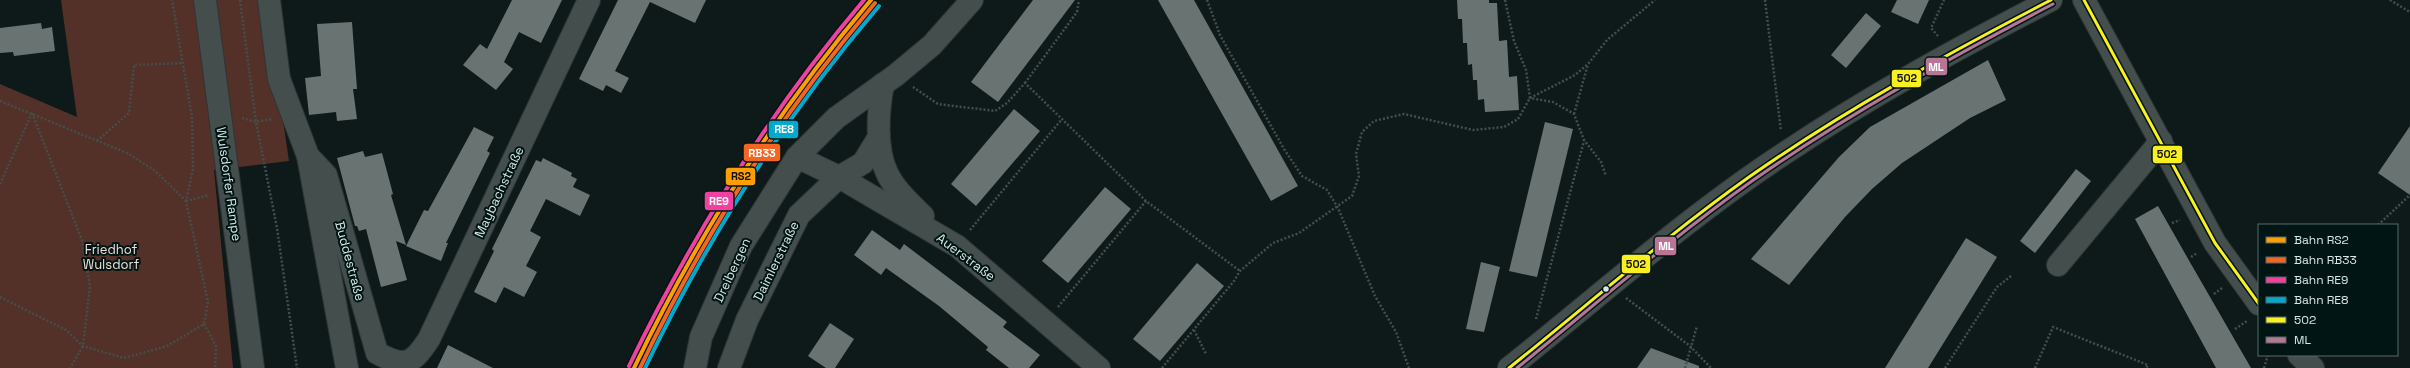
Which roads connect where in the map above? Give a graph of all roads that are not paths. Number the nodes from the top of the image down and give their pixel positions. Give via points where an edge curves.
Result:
1 (205, 0) edge
2 (269, 0) edge
3 (589, 0) edge
4 (972, 0) edge
5 (2051, 0) edge
6 (2084, 0) edge
7 (890, 79) junction
8 (879, 137) junction
9 (2161, 141) junction
10 (308, 156) junction
11 (797, 158) junction
12 (839, 177) junction
13 (956, 246) junction
14 (2058, 264) dead end
15 (2258, 303) edge
16 (2300, 356) edge
17 (392, 364) joint
18 (253, 368) edge
19 (347, 368) edge
20 (695, 368) edge
21 (729, 368) edge
22 (1099, 368) edge
23 (1509, 368) edge
24 (2313, 368) edge

1 - 18 street, Wulsdorfer Rampe
2 - 10 street, Buddestraße via 279,79
3 - 17 street, Maybachstraße via 429,339 416,359 406,364
4 - 7 street via 932,45
5 - 23 street via 1950,52 1783,153 1672,235
6 - 9 street
7 - 8 street via 880,102
7 - 11 street via 836,118
8 - 12 street, Daimlerstraße via 863,163
8 - 13 street via 887,172 903,196
9 - 14 street
9 - 15 street via 2215,243
10 - 17 street, Buddestraße via 326,176 377,353
10 - 19 street, Buddestraße
11 - 12 street, Auerstraße
11 - 20 street, Dreibergen via 741,246 701,338
12 - 13 street, Auerstraße
12 - 21 street, Daimlerstraße via 799,215 747,320
13 - 22 street, Auerstraße
16 - 24 street

